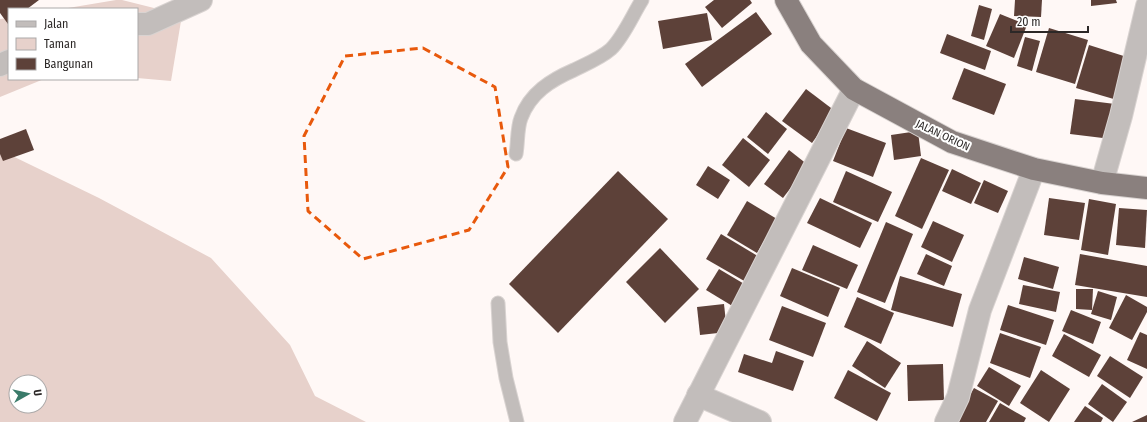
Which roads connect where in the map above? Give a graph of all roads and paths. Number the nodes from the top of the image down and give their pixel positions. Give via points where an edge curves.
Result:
1 (201, 0) edge
2 (642, 0) edge
3 (786, 0) edge
4 (1147, 6) edge
5 (138, 24) edge
6 (854, 89) junction
7 (516, 154) dead end
8 (1034, 170) junction
9 (1102, 183) junction
10 (1147, 188) edge
11 (498, 303) dead end
12 (698, 395) junction
13 (517, 422) edge
14 (685, 422) edge
15 (760, 422) edge
16 (946, 422) edge

1 - 5 street via 148,24
2 - 7 lane via 610,50 544,86 531,100 521,118
3 - 6 highway, JALAN ORION via 811,44
4 - 9 street
6 - 8 highway, JALAN ORION via 952,142
6 - 12 street
8 - 9 highway, JALAN ORION
8 - 16 street via 980,310 958,397
9 - 10 highway, JALAN ORION
11 - 13 lane via 500,342
12 - 14 street
12 - 15 street

